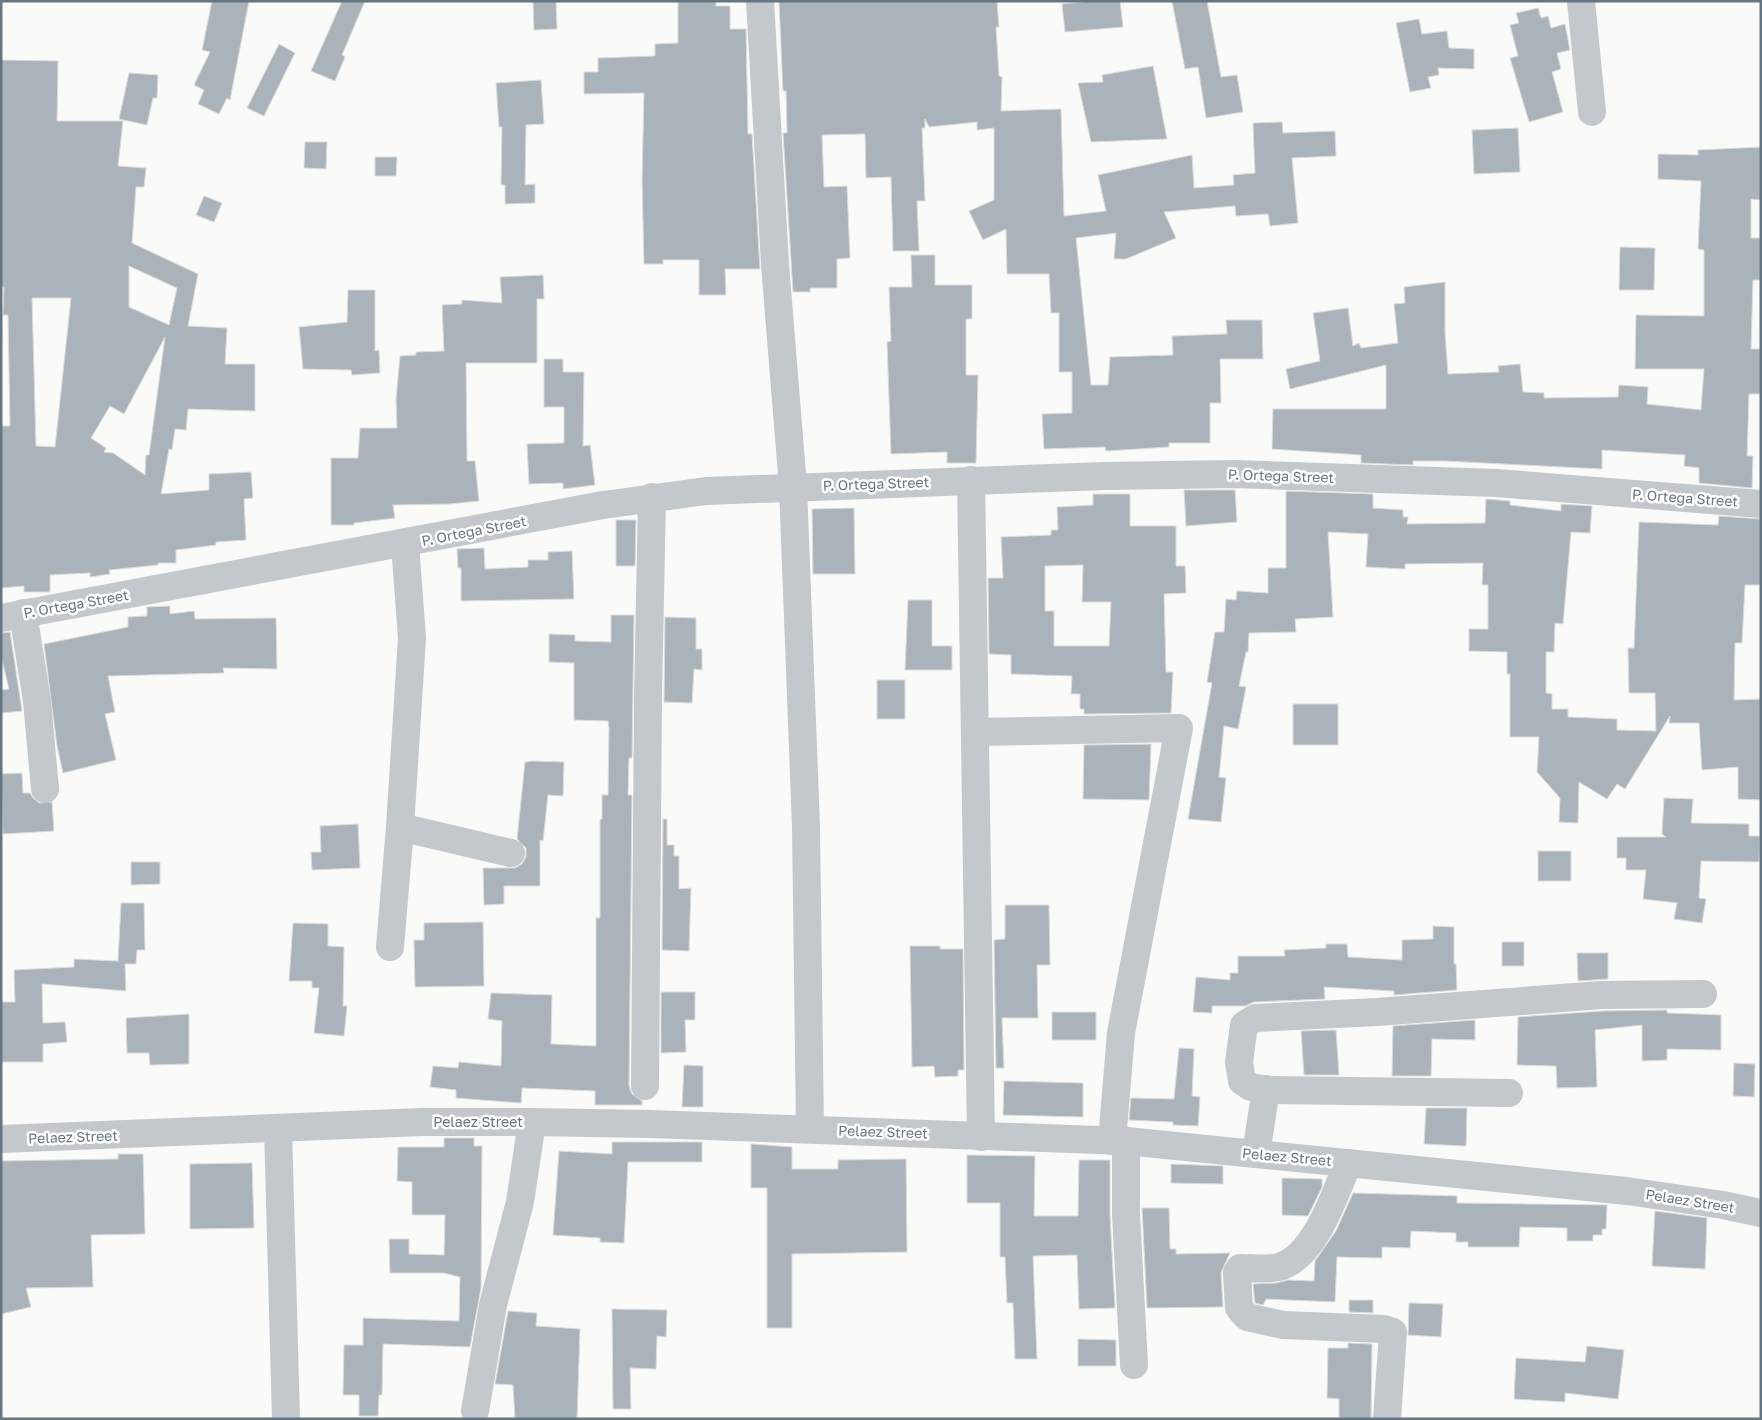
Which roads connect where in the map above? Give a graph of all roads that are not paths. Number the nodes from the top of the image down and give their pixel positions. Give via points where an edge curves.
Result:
1 (760, 1) edge
2 (1581, 1) edge
3 (1592, 112) dead end
4 (971, 480) junction
5 (793, 487) junction
6 (652, 497) junction
7 (1761, 504) edge
8 (405, 544) junction
9 (12, 616) edge
10 (976, 732) junction
11 (45, 789) dead end
12 (400, 826) junction
13 (511, 852) dead end
14 (390, 947) dead end
15 (1704, 994) dead end
16 (646, 1086) dead end
17 (1266, 1089) junction
18 (1509, 1093) dead end
19 (532, 1122) junction
20 (278, 1128) junction
21 (810, 1129) junction
22 (981, 1136) junction
23 (1, 1139) edge
24 (1119, 1141) junction
25 (1256, 1154) junction
26 (1348, 1162) junction
27 (1761, 1213) edge
28 (1134, 1365) dead end
29 (476, 1411) dead end
30 (286, 1419) edge
31 (1387, 1419) edge

1 - 5 street via 775,264
2 - 3 street
4 - 5 street, P. Ortega Street
4 - 7 street, P. Ortega Street via 1244,474 1496,483
4 - 10 street
5 - 6 street, P. Ortega Street
5 - 21 street via 806,827
6 - 8 street, P. Ortega Street
6 - 16 street
8 - 9 street, P. Ortega Street
8 - 12 street via 412,638
9 - 11 street via 36,701
10 - 22 street
10 - 24 street via 1178,728 1121,1033
12 - 13 street
12 - 14 street
15 - 17 street via 1601,995 1255,1018 1244,1025 1240,1074 1242,1081 1251,1087
17 - 18 street
17 - 25 street
19 - 20 street, Pelaez Street via 422,1122
19 - 21 street, Pelaez Street
19 - 29 street via 520,1202 493,1305
20 - 23 street, Pelaez Street
20 - 30 street
21 - 22 street, Pelaez Street
22 - 24 street, Pelaez Street
24 - 25 street, Pelaez Street
24 - 28 street
25 - 26 street, Pelaez Street
26 - 27 street, Pelaez Street via 1627,1191
26 - 31 street via 1327,1214 1296,1258 1279,1266 1240,1268 1236,1273 1239,1308 1247,1317 1283,1325 1393,1332

